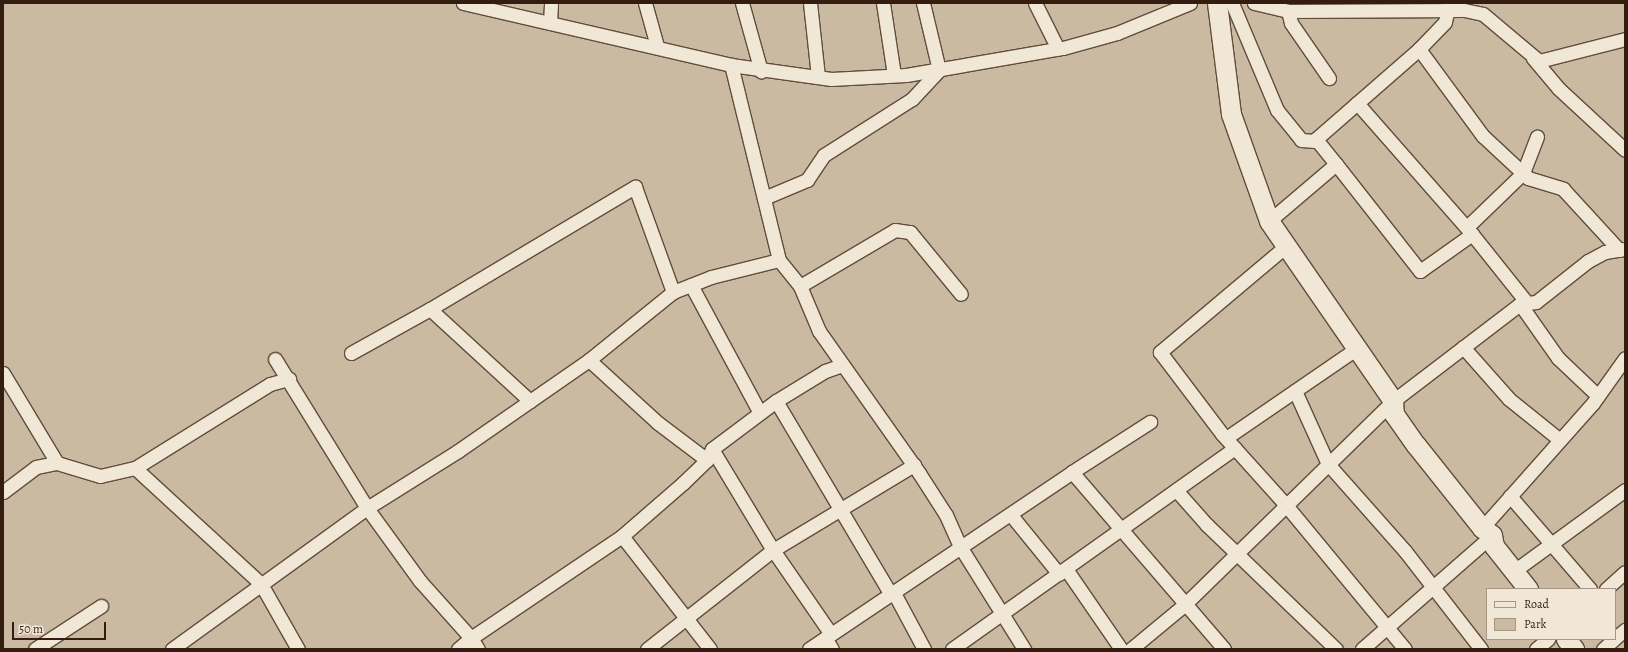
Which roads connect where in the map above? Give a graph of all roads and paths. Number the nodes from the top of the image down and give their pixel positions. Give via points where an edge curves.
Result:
1 (463, 3) edge
2 (551, 3) edge
3 (644, 3) edge
4 (742, 3) edge
5 (810, 3) edge
6 (883, 3) edge
7 (923, 3) edge
8 (1035, 3) edge
9 (1190, 3) edge
10 (1217, 3) edge
11 (1232, 3) edge
12 (1254, 3) edge
13 (1449, 5) edge
14 (1288, 11) junction
15 (550, 23) junction
16 (1625, 39) edge
17 (657, 46) junction
18 (1058, 49) junction
19 (1419, 49) junction
20 (1533, 58) junction
21 (731, 65) junction
22 (939, 70) junction
23 (761, 71) junction
24 (894, 75) junction
25 (818, 78) junction
26 (1328, 78) dead end
27 (1356, 102) junction
28 (1538, 137) dead end
29 (1315, 141) junction
30 (1625, 150) edge
31 (1336, 164) junction
32 (1523, 173) junction
33 (764, 198) junction
34 (1269, 221) junction
35 (1470, 231) junction
36 (1286, 246) junction
37 (1622, 250) edge
38 (779, 260) junction
39 (691, 285) junction
40 (800, 286) junction
41 (674, 292) junction
42 (961, 294) dead end
43 (1524, 304) junction
44 (430, 309) junction
45 (1463, 347) junction
46 (1356, 348) junction
47 (351, 353) dead end
48 (275, 359) dead end
49 (589, 360) junction
50 (1625, 360) edge
51 (842, 365) junction
52 (3, 373) edge
53 (289, 379) junction
54 (1295, 391) junction
55 (1598, 396) junction
56 (530, 401) junction
57 (776, 401) junction
58 (1393, 401) junction
59 (760, 413) junction
60 (1150, 422) dead end
61 (1226, 438) junction
62 (1560, 440) junction
63 (1235, 448) junction
64 (709, 454) junction
65 (57, 463) junction
66 (1328, 464) junction
67 (914, 465) junction
68 (135, 468) junction
69 (1072, 472) junction
70 (1176, 490) junction
71 (1625, 490) edge
72 (3, 492) edge
73 (1510, 496) junction
74 (1285, 504) junction
75 (367, 508) junction
76 (843, 510) junction
77 (1011, 515) junction
78 (1120, 528) junction
79 (1487, 532) junction
80 (622, 536) junction
81 (1552, 544) junction
82 (961, 548) junction
83 (773, 550) junction
84 (1238, 551) junction
85 (1514, 571) junction
86 (1062, 572) junction
87 (1625, 572) edge
88 (261, 584) junction
89 (1431, 586) junction
90 (1527, 588) edge
91 (1589, 588) edge
92 (1607, 588) edge
93 (893, 594) junction
94 (1184, 605) junction
95 (101, 606) dead end
96 (1004, 613) junction
97 (688, 618) junction
98 (1388, 626) junction
99 (1625, 630) edge
100 (1616, 638) edge
101 (829, 640) edge
102 (1547, 640) edge
103 (1567, 640) edge
104 (1614, 640) edge
105 (475, 643) edge
106 (35, 649) edge
107 (172, 649) edge
108 (298, 649) edge
109 (458, 649) edge
110 (647, 649) edge
111 (710, 649) edge
112 (809, 649) edge
113 (924, 649) edge
114 (952, 649) edge
115 (1024, 649) edge
116 (1121, 649) edge
117 (1131, 649) edge
118 (1224, 649) edge
119 (1336, 649) edge
120 (1362, 649) edge
121 (1405, 649) edge
122 (1481, 649) edge
123 (1536, 649) edge
124 (1574, 649) edge
125 (1603, 649) edge

1 - 15 street
2 - 15 street
3 - 17 street
4 - 23 street
5 - 25 street
6 - 24 street
7 - 22 street
8 - 18 street
9 - 18 street via 1117,33
10 - 34 street via 1231,114
11 - 29 street via 1277,110 1301,140
12 - 14 street
13 - 14 street
13 - 19 street via 1445,22
13 - 20 street via 1483,14
14 - 26 street via 1291,23
15 - 17 street
16 - 20 street via 1548,61
17 - 21 street
18 - 22 street
19 - 27 street
19 - 32 street via 1483,136
20 - 30 street via 1558,88
21 - 23 street
21 - 33 street
22 - 24 street
22 - 33 street via 912,99 824,155 807,180
23 - 25 street
24 - 25 street
27 - 29 street
27 - 35 street
28 - 32 street
29 - 31 street
31 - 34 street
31 - 35 street via 1420,271
32 - 35 street
32 - 37 street via 1563,189
33 - 38 street
34 - 36 street
35 - 43 street
36 - 46 street
36 - 61 street via 1160,352
37 - 43 street via 1588,260 1536,302
38 - 39 street
38 - 40 street
39 - 41 street
39 - 59 street
40 - 42 street via 895,230 910,232
40 - 51 street via 819,331
41 - 44 street via 635,187
41 - 49 street
43 - 45 street
43 - 55 street via 1558,358
44 - 47 street
44 - 56 street
45 - 58 street
45 - 62 street via 1509,398
46 - 54 street
46 - 58 street
48 - 53 street
49 - 56 street
49 - 64 street via 658,423
50 - 55 street
51 - 57 street via 825,371
51 - 67 street
52 - 65 street
53 - 68 street via 270,384
53 - 75 street via 325,445
54 - 61 street
54 - 66 street
55 - 62 street
56 - 75 street
57 - 59 street
57 - 76 street
58 - 66 street
58 - 79 street via 1394,414 1416,445
59 - 64 street
60 - 69 street
61 - 63 street
62 - 73 street
63 - 70 street
63 - 74 street
64 - 80 street
64 - 83 street
65 - 68 street via 100,476
65 - 72 street via 36,467
66 - 74 street
66 - 89 street
67 - 76 street via 859,496
67 - 82 street via 946,515
68 - 88 street
69 - 77 street
69 - 78 street
70 - 78 street
70 - 84 street via 1207,525
71 - 81 street
73 - 79 street
73 - 81 street
74 - 84 street
74 - 98 street
75 - 88 street
75 - 105 street via 420,581
76 - 83 street
76 - 93 street
77 - 82 street
77 - 86 street
78 - 86 street
78 - 94 street
79 - 85 street via 1494,546
79 - 89 street
80 - 97 street
80 - 105 street
81 - 85 street
81 - 91 street
82 - 93 street
82 - 96 street
83 - 97 street
83 - 101 street
84 - 94 street
84 - 119 street
85 - 90 street
86 - 96 street
86 - 116 street
87 - 92 street
88 - 107 street
88 - 108 street
89 - 98 street
89 - 122 street
93 - 101 street
93 - 113 street
94 - 117 street
94 - 118 street
95 - 106 street
96 - 114 street
96 - 115 street
97 - 110 street
97 - 111 street
98 - 120 street
98 - 121 street
99 - 100 street
101 - 112 street
102 - 123 street
103 - 124 street
104 - 125 street
105 - 109 street

